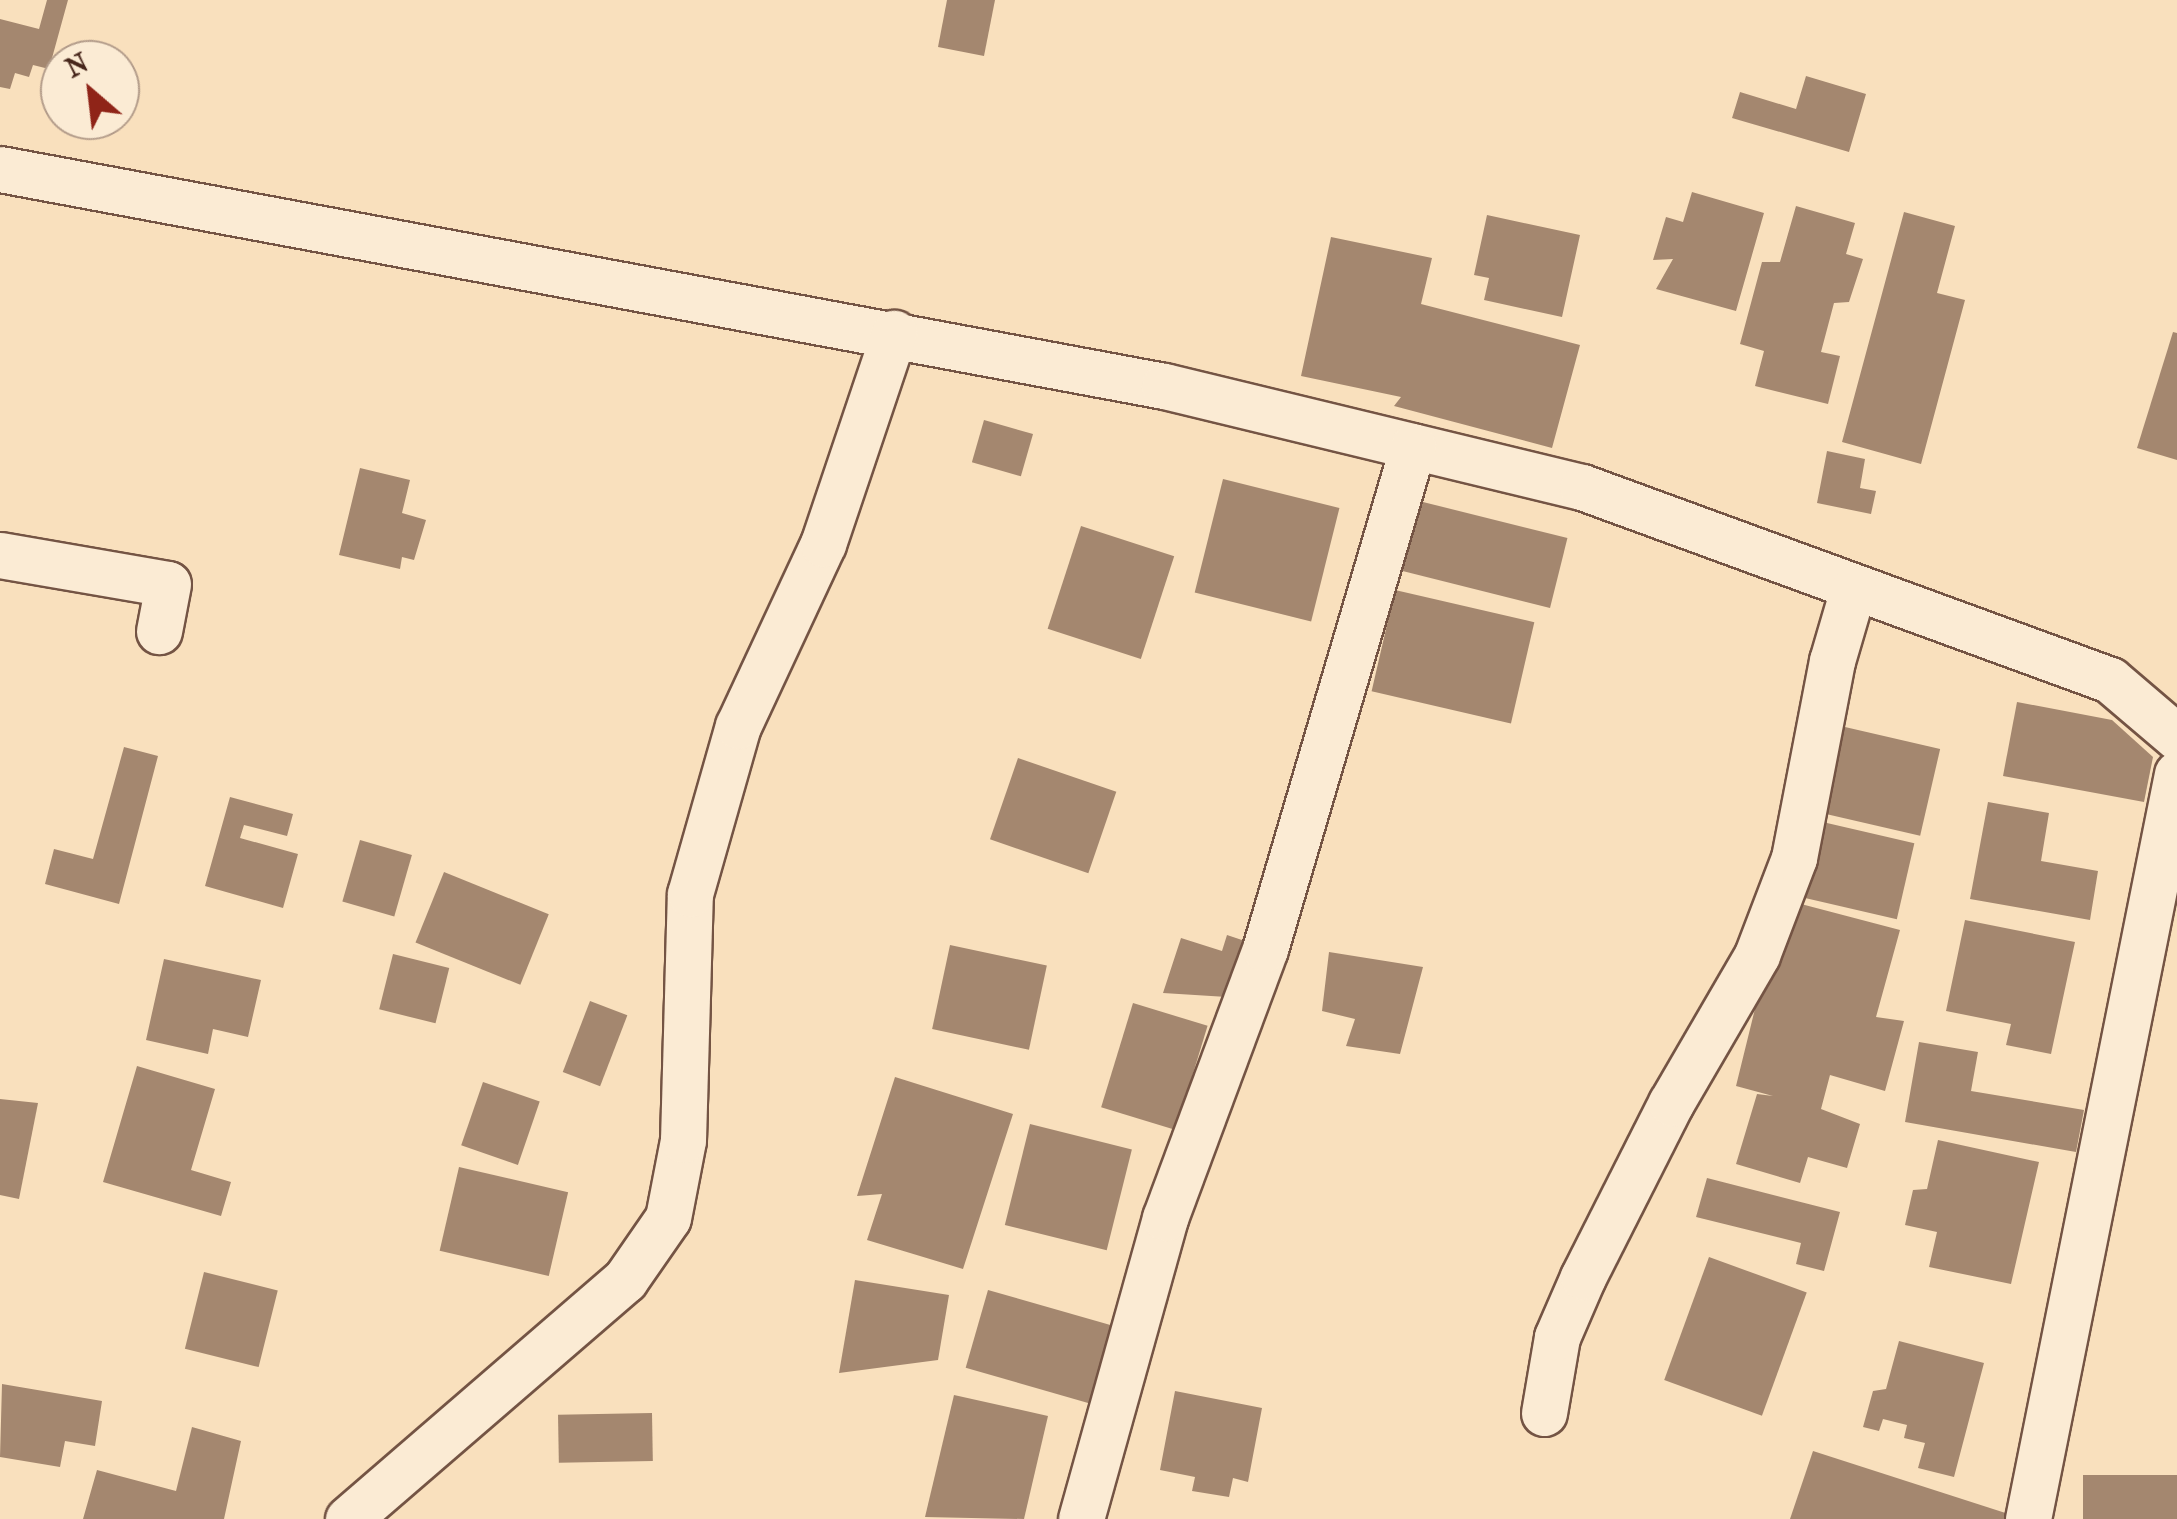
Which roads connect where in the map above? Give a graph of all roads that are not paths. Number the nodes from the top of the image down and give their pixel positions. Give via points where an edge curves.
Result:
1 (0, 169) edge
2 (894, 333) junction
3 (1414, 446) junction
4 (0, 555) edge
5 (1853, 589) junction
6 (159, 630) dead end
7 (2110, 680) junction
8 (2177, 700) edge
9 (2177, 737) edge
10 (2177, 774) edge
11 (1544, 1413) dead end
12 (348, 1519) edge
13 (1081, 1519) edge
14 (2028, 1519) edge

1 - 2 street
2 - 3 street via 1164,386
2 - 12 street via 824,544 738,726 690,894 683,1140 668,1218 625,1280
3 - 5 street via 1582,487
3 - 13 street via 1265,949 1165,1218
4 - 6 street via 168,584
5 - 7 street
5 - 11 street via 1828,678 1794,858 1757,955 1670,1103 1584,1277 1558,1337
7 - 8 street
7 - 9 street
10 - 14 street

